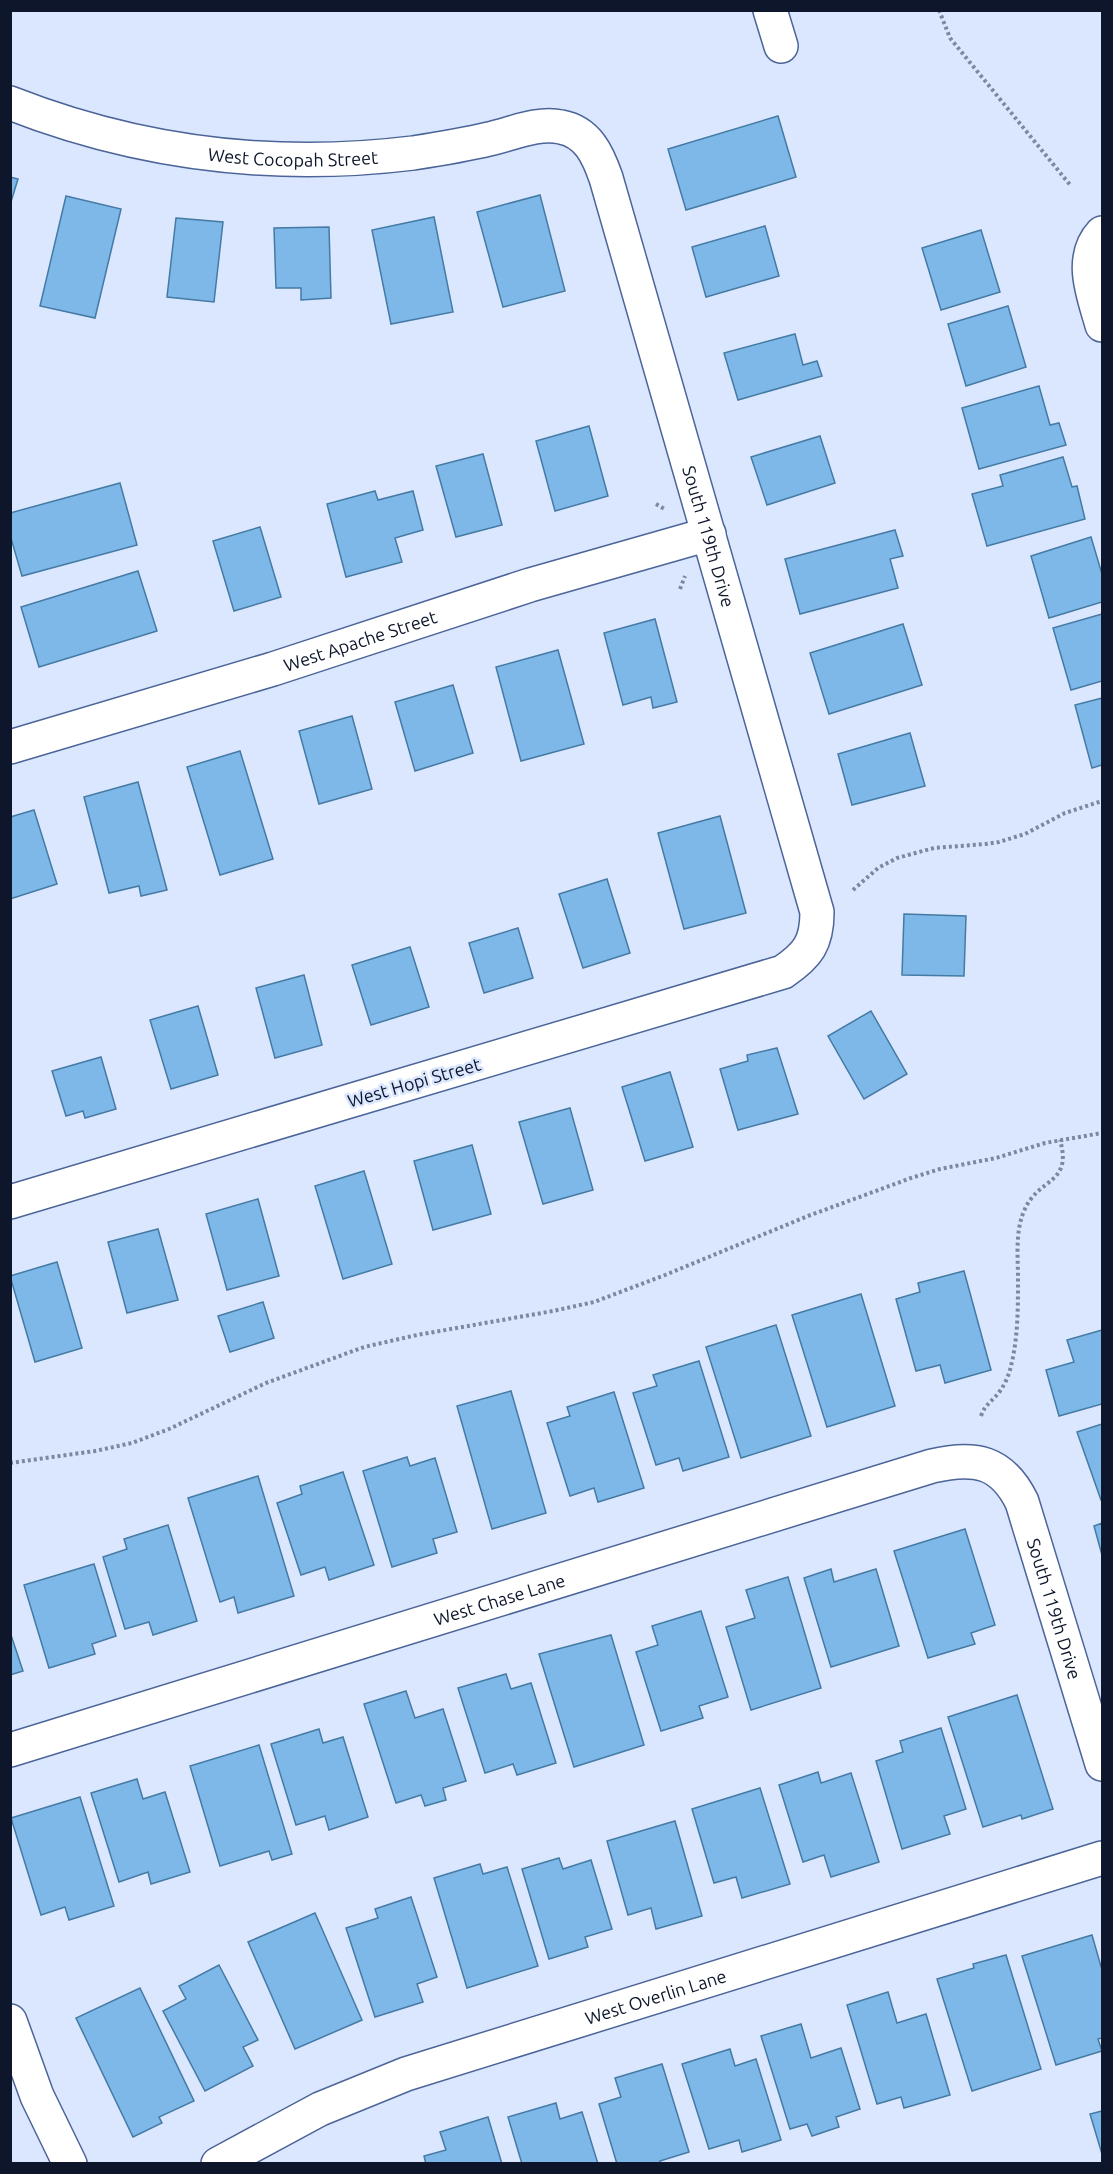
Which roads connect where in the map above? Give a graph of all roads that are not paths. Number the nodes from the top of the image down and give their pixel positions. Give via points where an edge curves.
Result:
1 (771, 10) edge
2 (781, 46) dead end
3 (10, 103) edge
4 (578, 132) joint
5 (1100, 235) edge
6 (1102, 325) edge
7 (709, 534) junction
8 (10, 747) edge
9 (810, 948) joint
10 (10, 1202) edge
11 (988, 1465) joint
12 (10, 1750) edge
13 (1102, 1764) edge
14 (1102, 1858) edge
15 (10, 2021) edge
16 (70, 2163) edge
17 (218, 2163) edge

1 - 2 street
3 - 4 street, West Cocopah Street via 119,138 209,155 263,159 376,157 453,147 542,126
4 - 7 street, South 119th Drive via 591,145 606,178
5 - 6 street via 1090,257 1089,277
7 - 8 street, West Apache Street via 530,585 242,678
7 - 9 street, South 119th Drive via 814,897 817,930
9 - 10 street, West Hopi Street via 798,962 766,978
11 - 12 street, West Chase Lane via 952,1461 932,1466
11 - 13 street, South 119th Drive via 1004,1474 1022,1502
14 - 17 street, West Overlin Lane via 406,2074 320,2109
15 - 16 street via 37,2096

